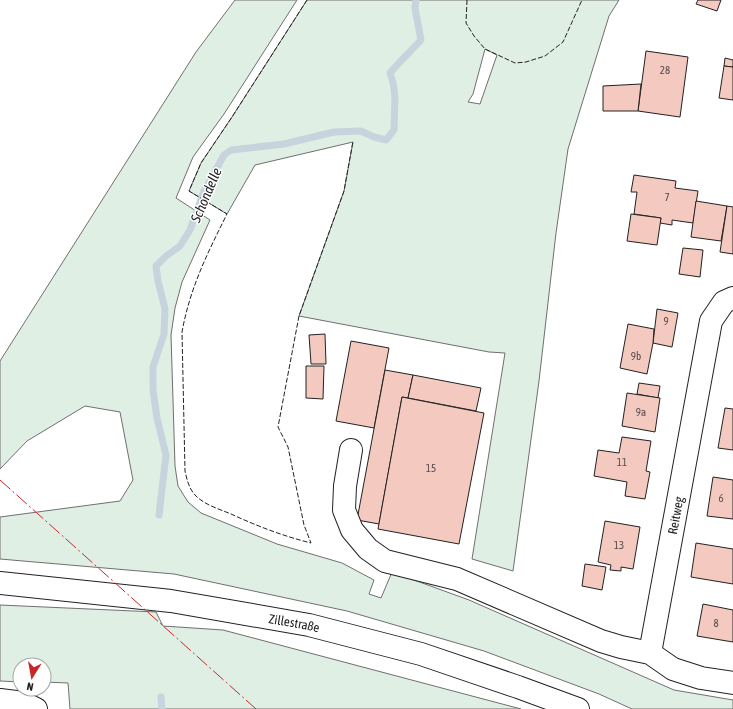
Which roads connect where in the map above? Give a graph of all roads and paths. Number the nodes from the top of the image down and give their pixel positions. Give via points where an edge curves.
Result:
1 (733, 298) edge
2 (351, 450) dead end
3 (0, 583) edge
4 (650, 653) junction
5 (733, 683) edge
6 (0, 700) edge
7 (36, 709) edge
8 (578, 709) edge

1 - 4 main road, Reitweg via 724,302 711,321
2 - 4 main road via 344,510 352,530 368,549 385,561 457,579 601,641
3 - 8 main road, Zillestraße via 171,601 309,625 421,654
4 - 5 main road via 673,669 702,678
6 - 7 main road via 24,703

